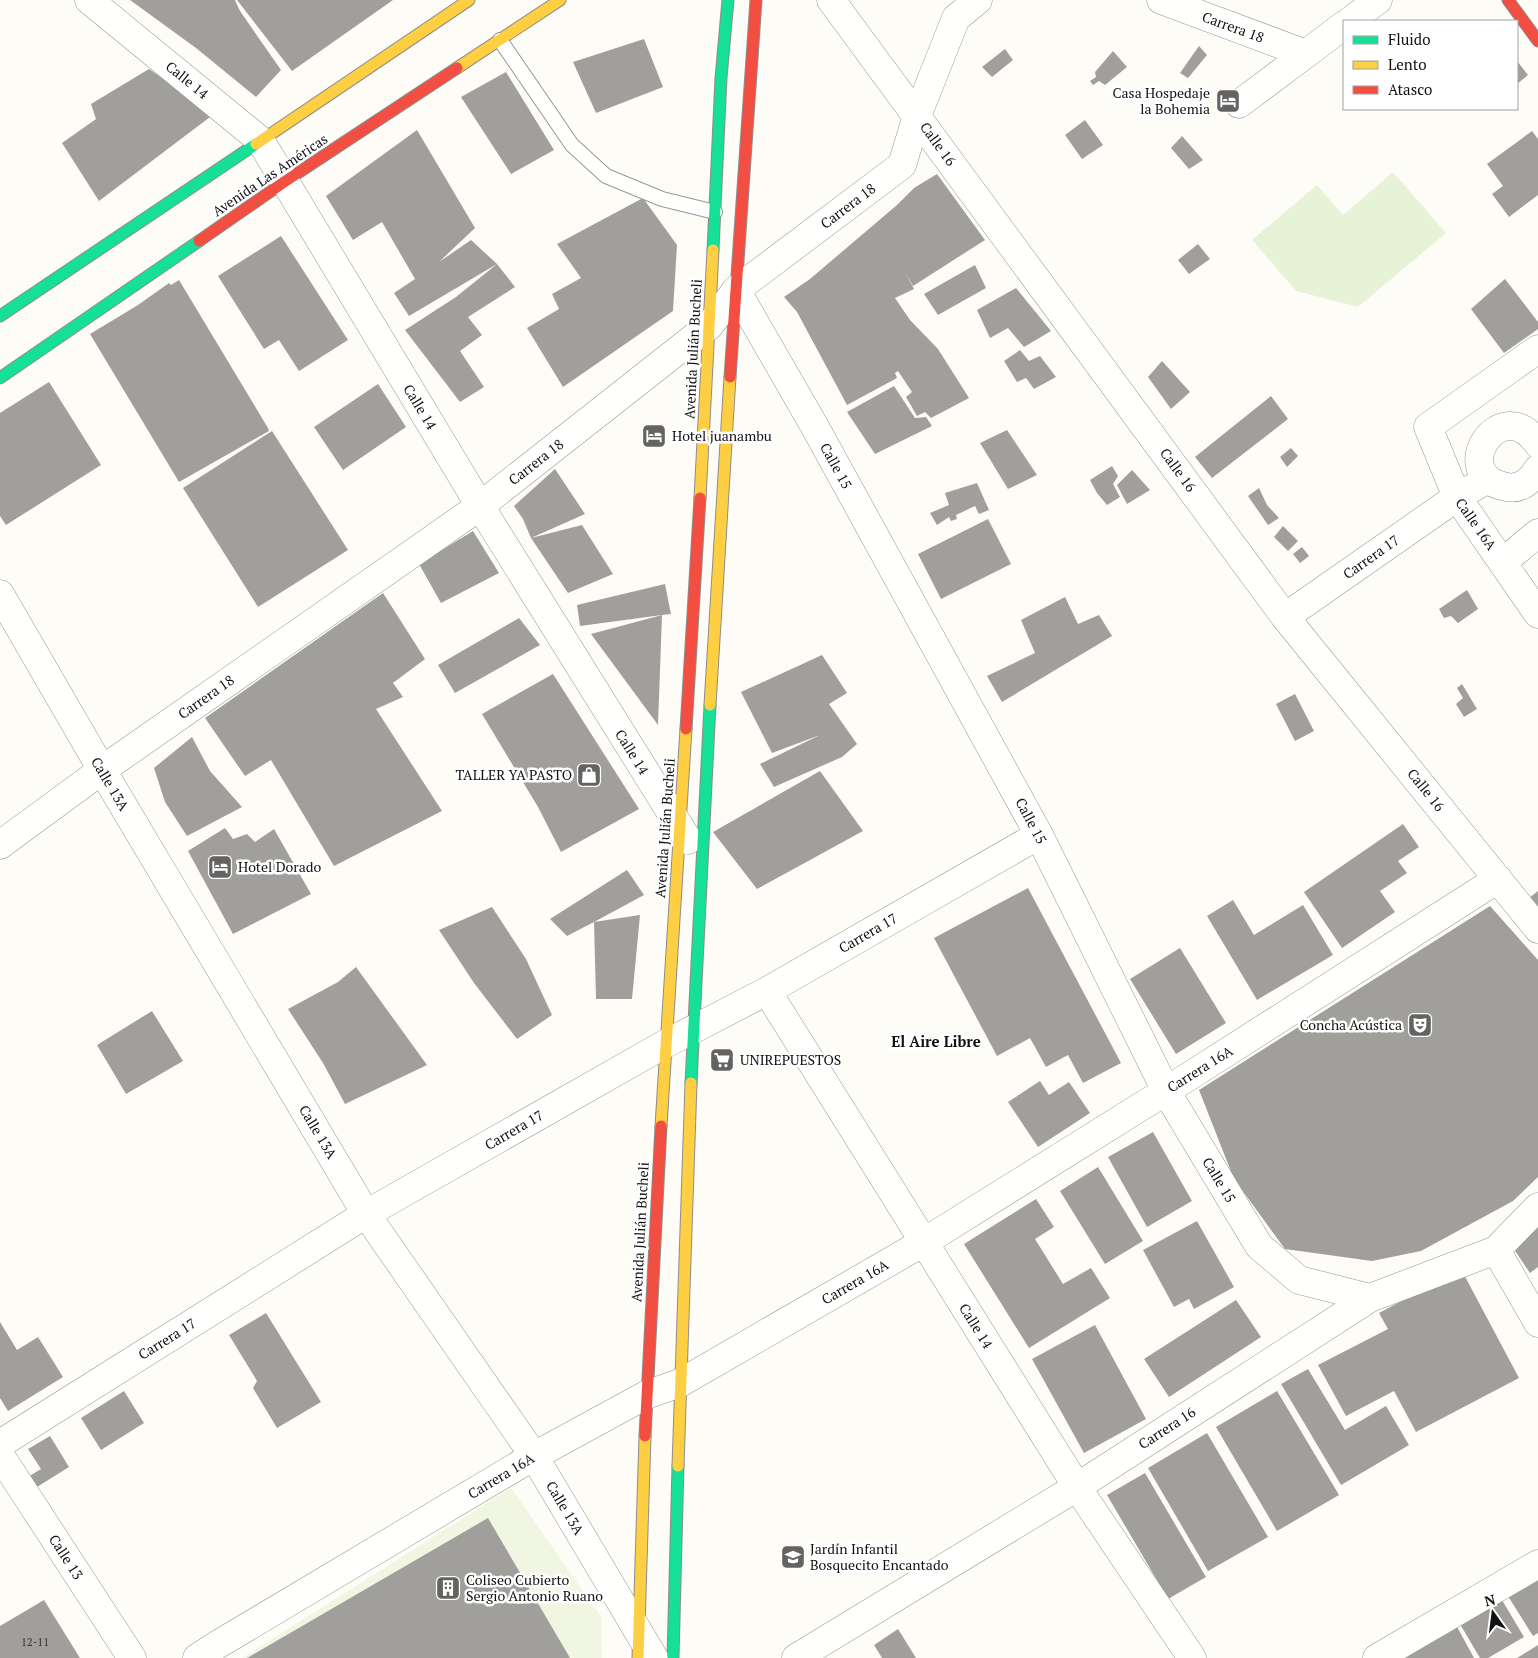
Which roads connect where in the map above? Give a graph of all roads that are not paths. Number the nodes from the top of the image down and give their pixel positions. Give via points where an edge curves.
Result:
1 (89, 0) edge
2 (470, 0) edge
3 (560, 0) edge
4 (728, 0) edge
5 (756, 0) edge
6 (831, 0) edge
7 (978, 0) edge
8 (1161, 0) edge
9 (1378, 0) edge
10 (1508, 0) edge
11 (1351, 20) edge
12 (1343, 26) edge
13 (500, 40) junction
14 (1538, 41) edge
15 (1306, 54) junction
16 (1239, 104) dead end
17 (917, 116) junction
18 (260, 140) junction
19 (284, 182) junction
20 (715, 212) junction
21 (736, 290) junction
22 (0, 316) edge
23 (710, 325) junction
24 (1538, 349) edge
25 (0, 378) edge
26 (1536, 435) edge
27 (1538, 469) edge
28 (1488, 479) junction
29 (1456, 498) junction
30 (480, 506) junction
31 (1538, 533) edge
32 (1503, 562) junction
33 (0, 594) edge
34 (1538, 614) edge
35 (1285, 616) junction
36 (102, 770) junction
37 (680, 829) junction
38 (1039, 834) junction
39 (0, 845) edge
40 (701, 859) junction
41 (1498, 879) junction
42 (1538, 929) edge
43 (767, 990) junction
44 (694, 1029) junction
45 (664, 1044) junction
46 (1166, 1091) junction
47 (1538, 1207) edge
48 (366, 1214) junction
49 (924, 1242) junction
50 (1496, 1250) junction
51 (1370, 1298) junction
52 (1538, 1323) edge
53 (680, 1383) junction
54 (646, 1394) junction
55 (0, 1444) edge
56 (0, 1455) edge
57 (534, 1456) junction
58 (1077, 1487) junction
59 (1538, 1564) edge
60 (644, 1651) edge
61 (213, 1654) edge
62 (132, 1658) edge
63 (673, 1658) edge
64 (796, 1658) edge
65 (1192, 1658) edge
66 (1377, 1658) edge

1 - 18 street, Calle 14
2 - 18 street
3 - 13 street, Avenida Las Américas
4 - 20 street, Avenida Julián Bucheli
5 - 21 street
6 - 17 street, Calle 16
7 - 17 street, Carrera 18 via 956,18
8 - 15 street, Carrera 18
9 - 11 street
10 - 14 street
12 - 15 street
13 - 19 street, Avenida Las Américas
13 - 20 lane via 572,144 606,176 662,199
15 - 16 street
17 - 21 street, Carrera 18 via 902,165
17 - 35 street, Calle 16
18 - 19 street, Calle 14
18 - 22 street
19 - 25 street, Avenida Las Américas
19 - 30 street, Calle 14
20 - 23 street, Avenida Julián Bucheli
21 - 23 street, Carrera 18
21 - 38 street, Calle 15
21 - 40 street
23 - 30 street, Carrera 18
23 - 37 street, Avenida Julián Bucheli
24 - 29 street, Calle 16A via 1428,427
26 - 28 street via 1510,426 1490,434 1482,444 1479,456 1481,468
27 - 28 street via 1532,478 1516,487 1498,486
28 - 29 street, Carrera 17
29 - 32 street, Calle 16A
29 - 35 street, Carrera 17
30 - 36 street, Carrera 18
30 - 37 street, Calle 14
31 - 32 street
32 - 34 street, Calle 16A
33 - 36 street, Calle 13A
35 - 41 street, Calle 16
36 - 39 street, Carrera 18
36 - 48 street, Calle 13A
37 - 40 street, Calle 14
37 - 45 street, Avenida Julián Bucheli
38 - 43 street, Carrera 17
38 - 46 street, Calle 15
40 - 44 street
41 - 42 street, Calle 16
41 - 46 street, Carrera 16A
43 - 44 street, Carrera 17
43 - 49 street, Calle 14
44 - 45 street, Carrera 17
44 - 53 street
45 - 48 street, Carrera 17
45 - 54 street, Avenida Julián Bucheli
46 - 49 street, Carrera 16A
46 - 51 street, Calle 15 via 1259,1246 1299,1280
47 - 50 street, Carrera 16
48 - 55 street, Carrera 17
48 - 57 street, Calle 13A
49 - 53 street, Carrera 16A
49 - 58 street, Calle 14
50 - 51 street, Carrera 16
50 - 52 street
51 - 58 street, Carrera 16
53 - 54 street, Carrera 16A
53 - 63 street
54 - 57 street, Carrera 16A
54 - 60 street, Avenida Julián Bucheli
56 - 62 street, Calle 13
57 - 60 street, Calle 13A
57 - 61 street, Carrera 16A
58 - 64 street, Carrera 16
58 - 65 street, Calle 14
59 - 66 street

